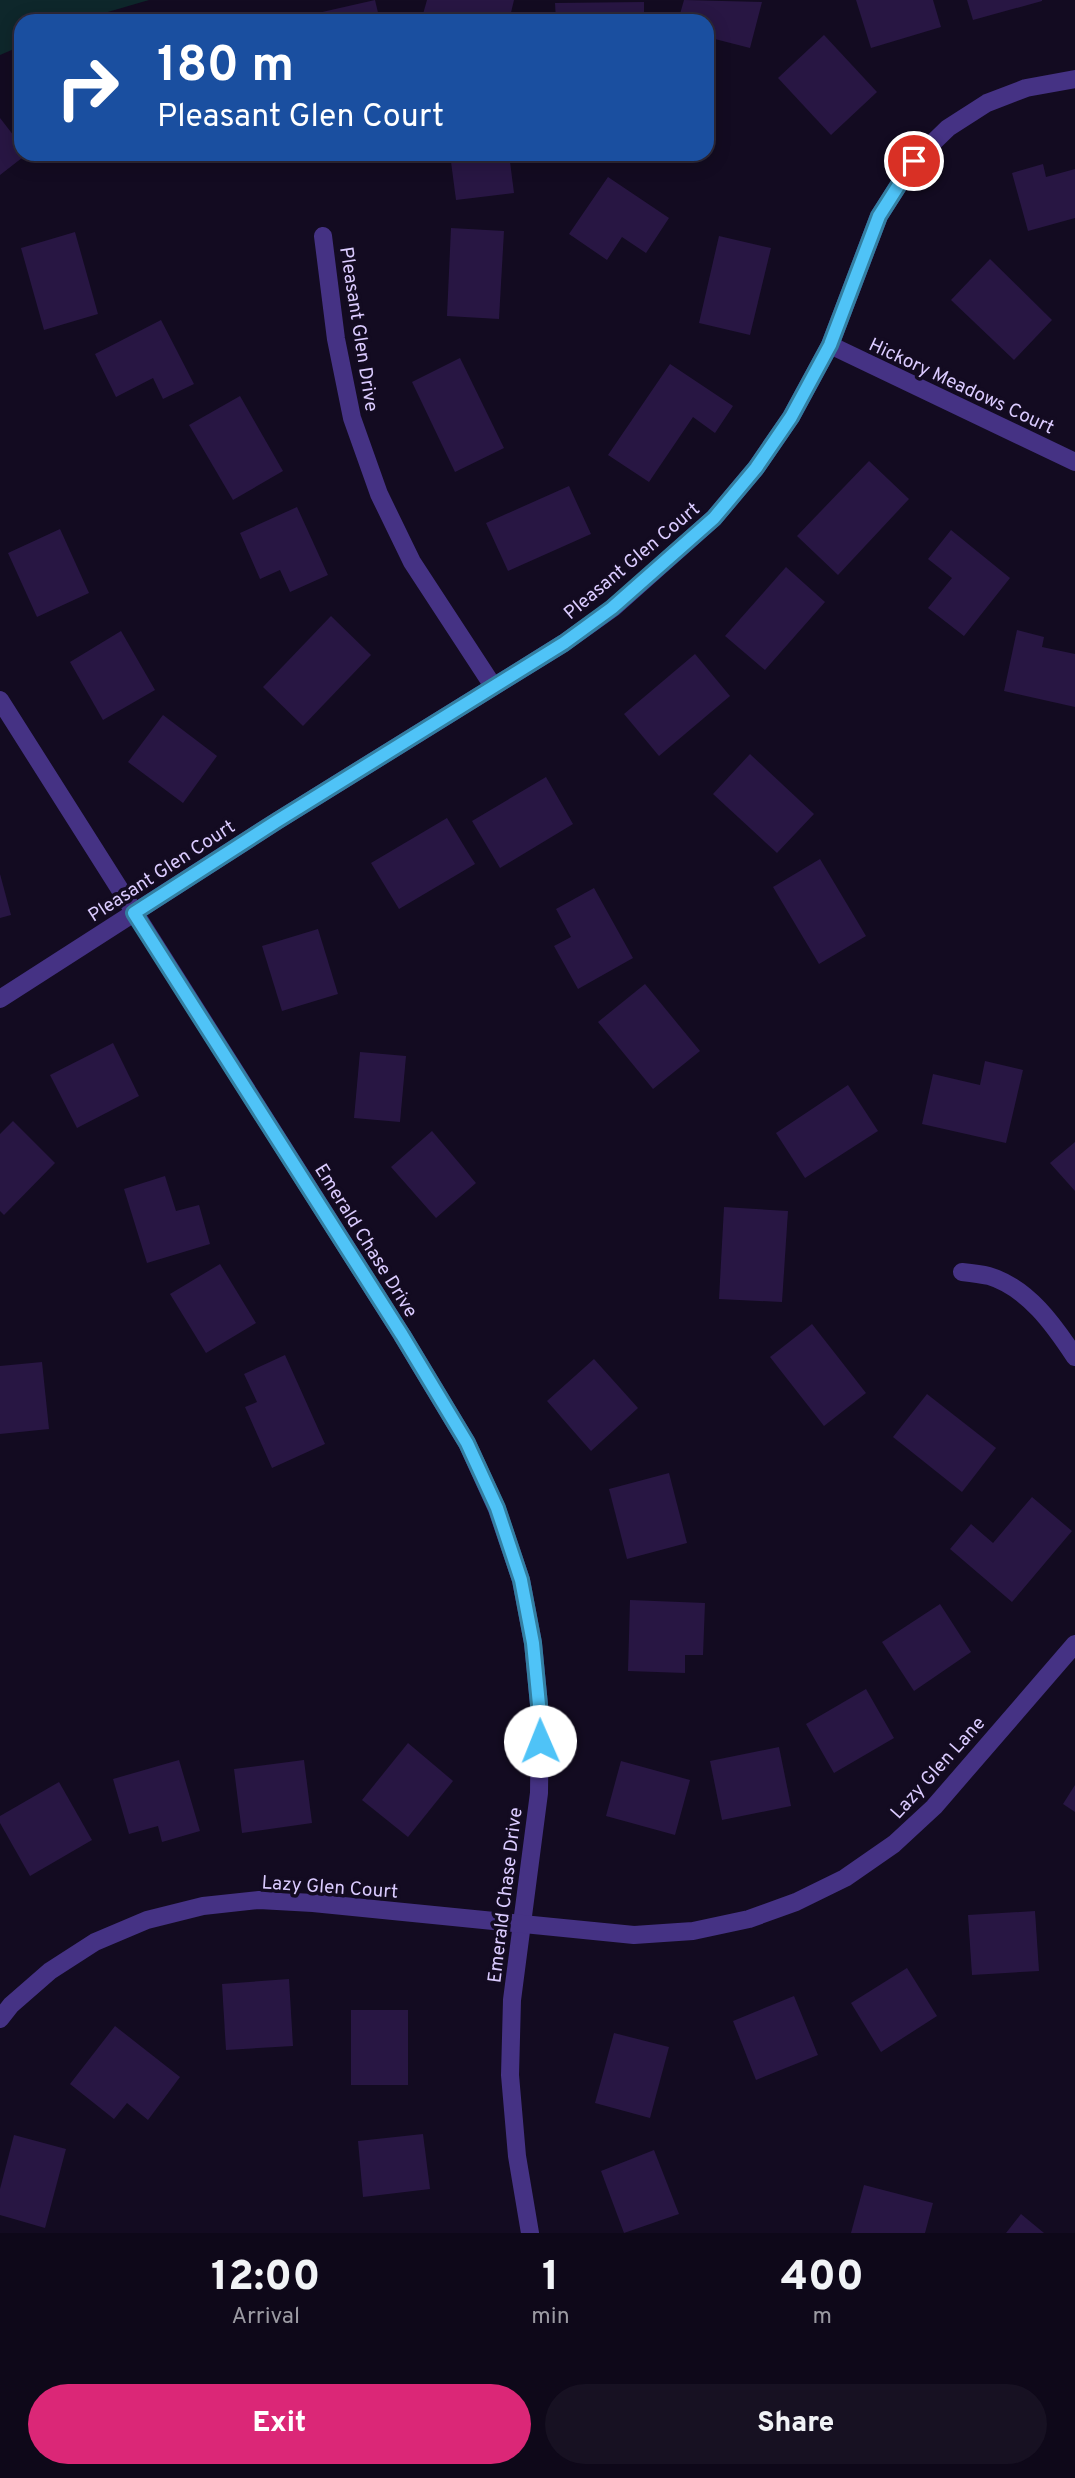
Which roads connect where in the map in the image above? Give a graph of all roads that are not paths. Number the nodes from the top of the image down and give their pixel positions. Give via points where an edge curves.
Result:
1 (1075, 79) edge
2 (323, 236) dead end
3 (830, 345) junction
4 (1075, 462) edge
5 (493, 687) junction
6 (0, 700) edge
7 (134, 913) junction
8 (0, 999) edge
9 (962, 1272) dead end
10 (1075, 1357) edge
11 (1075, 1644) edge
12 (522, 1925) junction
13 (0, 2019) edge
14 (530, 2233) edge

1 - 3 street, Pleasant Glen Court via 1026,88 987,103 948,128 914,161 879,216
2 - 5 street, Pleasant Glen Drive via 352,418 379,494 412,562
3 - 4 street, Hickory Meadows Court
3 - 5 street, Pleasant Glen Court via 791,417 714,518 612,608
5 - 7 street, Pleasant Glen Court
6 - 7 street, Emerald Chase Drive
7 - 8 street, Pleasant Glen Court
7 - 12 street, Emerald Chase Drive via 402,1335 467,1443 497,1508 521,1580 540,1715 538,1793
9 - 10 street via 990,1276 1021,1294 1050,1320
11 - 12 street, Lazy Glen Lane via 934,1807 894,1844 845,1878 749,1919 693,1931 634,1935
12 - 13 street, Lazy Glen Court via 313,1903 259,1900 203,1906 147,1920 95,1942 50,1971
12 - 14 street, Emerald Chase Drive via 512,2000 510,2075

